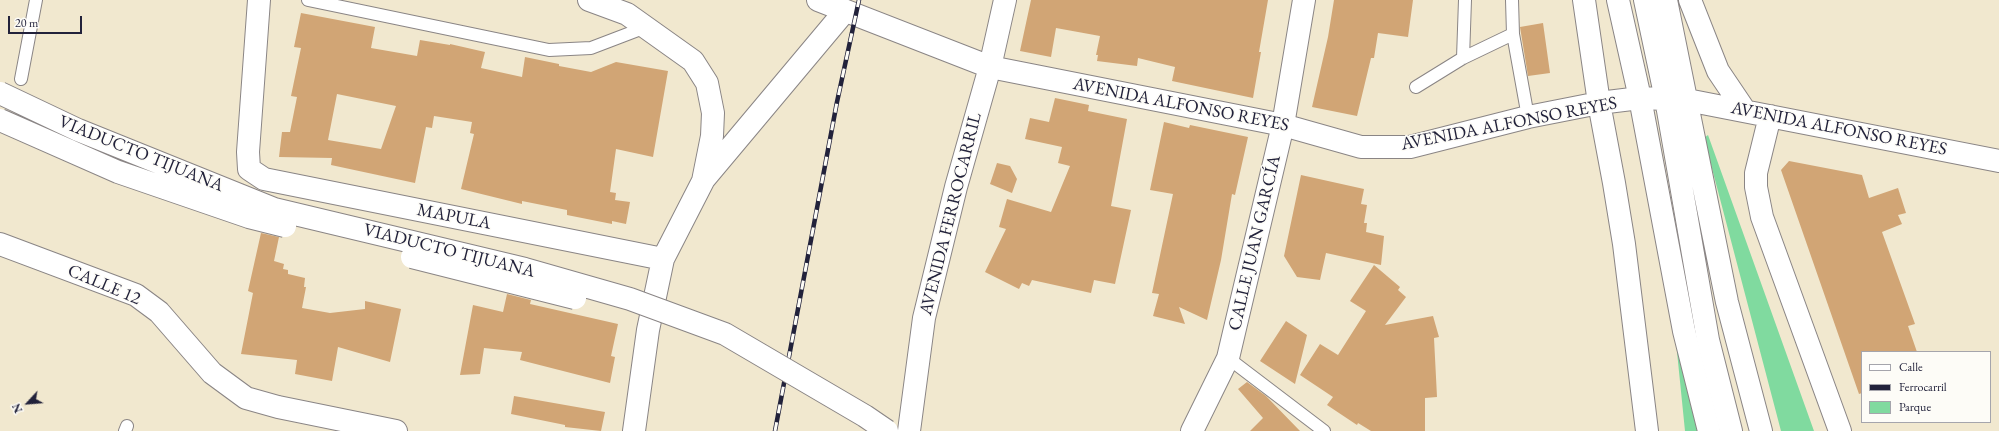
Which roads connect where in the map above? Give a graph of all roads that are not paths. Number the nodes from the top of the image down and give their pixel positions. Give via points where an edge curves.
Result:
1 (36, 0) edge
2 (259, 0) edge
3 (308, 0) edge
4 (589, 0) edge
5 (818, 0) edge
6 (1005, 0) edge
7 (1304, 0) edge
8 (1465, 0) edge
9 (1512, 0) edge
10 (1584, 0) edge
11 (1618, 0) edge
12 (1645, 0) edge
13 (1666, 0) edge
14 (1690, 0) edge
15 (845, 11) junction
16 (646, 27) junction
17 (1513, 34) junction
18 (1463, 58) junction
19 (990, 67) junction
20 (21, 79) dead end
21 (1416, 87) dead end
22 (0, 93) edge
23 (1640, 98) junction
24 (1666, 99) junction
25 (1687, 100) junction
26 (1599, 104) junction
27 (1745, 111) junction
28 (1770, 116) junction
29 (1528, 117) junction
30 (0, 120) edge
31 (1283, 125) junction
32 (1999, 161) edge
33 (703, 181) junction
34 (0, 244) edge
35 (663, 258) junction
36 (1634, 323) junction
37 (1228, 358) junction
38 (396, 431) edge
39 (634, 431) edge
40 (869, 431) edge
41 (887, 431) edge
42 (909, 431) edge
43 (1192, 431) edge
44 (1324, 431) edge
45 (1635, 431) edge
46 (1647, 431) edge
47 (1709, 431) edge
48 (1731, 431) edge
49 (1761, 431) edge
50 (1840, 431) edge

1 - 20 lane
2 - 35 main road, MAPULA via 248,152 249,169 264,179
3 - 16 lane via 549,50 591,48
4 - 16 main road via 627,14
5 - 15 main road, AVENIDA ALFONSO REYES
6 - 19 main road, AVENIDA FERROCARRIL
7 - 31 main road, CALLE JUAN GARCÍA
8 - 18 lane
9 - 17 lane
10 - 26 main road
11 - 23 main road
12 - 24 main road
13 - 25 main road
14 - 27 main road via 1718,71
15 - 19 main road, AVENIDA ALFONSO REYES
15 - 33 main road
16 - 33 main road via 694,61 707,83 713,113 712,136
17 - 18 lane
17 - 29 lane
18 - 21 lane
19 - 31 main road, AVENIDA ALFONSO REYES
19 - 42 main road, AVENIDA FERROCARRIL via 956,187 924,318
22 - 41 main road, VIADUCTO TIJUANA, bridge via 78,130 274,209 525,269 630,299 725,334
23 - 24 main road, AVENIDA ALFONSO REYES
23 - 26 main road, AVENIDA ALFONSO REYES
23 - 47 main road via 1684,331
24 - 25 main road, AVENIDA ALFONSO REYES
24 - 48 main road via 1708,340
25 - 27 main road, AVENIDA ALFONSO REYES
25 - 49 main road via 1727,302
26 - 29 main road, AVENIDA ALFONSO REYES
26 - 36 main road via 1614,183
27 - 28 main road, AVENIDA ALFONSO REYES
28 - 32 main road, AVENIDA ALFONSO REYES
28 - 50 main road via 1756,173 1762,217
29 - 31 main road, AVENIDA ALFONSO REYES via 1410,147 1361,147
30 - 40 main road, VIADUCTO TIJUANA, bridge via 118,172 249,217 635,313 722,344 812,394
31 - 37 main road, CALLE JUAN GARCÍA
33 - 35 main road
34 - 38 main road, CALLE 12 via 136,295 159,312 212,373 246,398
35 - 39 main road via 648,330
36 - 45 main road
36 - 46 main road
37 - 43 main road, CALLE JUAN GARCÍA
37 - 44 lane

